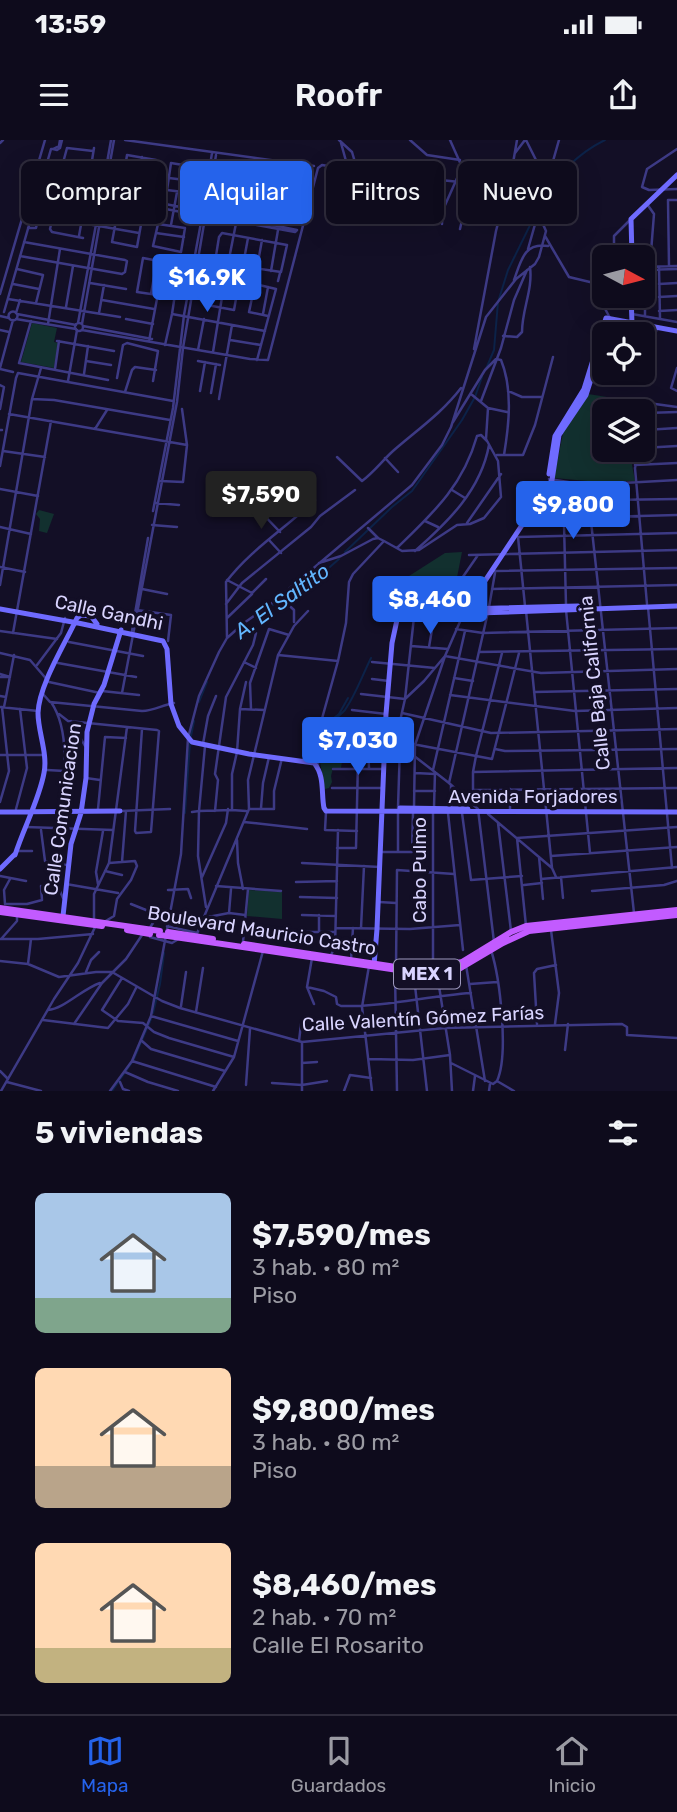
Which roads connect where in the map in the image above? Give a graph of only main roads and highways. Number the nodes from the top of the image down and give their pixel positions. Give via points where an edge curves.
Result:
1 (2, 908) edge
2 (677, 912) edge
3 (634, 916) junction
4 (568, 921) junction
5 (98, 922) junction
6 (560, 927) junction
7 (164, 933) junction
8 (371, 965) junction
9 (396, 969) junction

1 - 5 main road, Boulevard Mauricio Castro / MEX 1
1 - 5 main road, Boulevard Mauricio Castro / MEX 1
2 - 3 main road, Boulevard Mauricio Castro / MEX 1
3 - 4 main road, Boulevard Mauricio Castro / MEX 1
3 - 6 main road, Boulevard Mauricio Castro / MEX 1
4 - 6 main road
4 - 9 main road, Boulevard Mauricio Castro / MEX 1 via 526,926 462,962 433,969
5 - 7 main road, Boulevard Mauricio Castro / MEX 1
6 - 9 main road, Boulevard Mauricio Castro / MEX 1 via 523,933 443,973 413,976
7 - 8 main road, Boulevard Mauricio Castro / MEX 1
7 - 8 main road, Boulevard Mauricio Castro / MEX 1 via 196,934
8 - 9 main road, Boulevard Mauricio Castro / MEX 1

